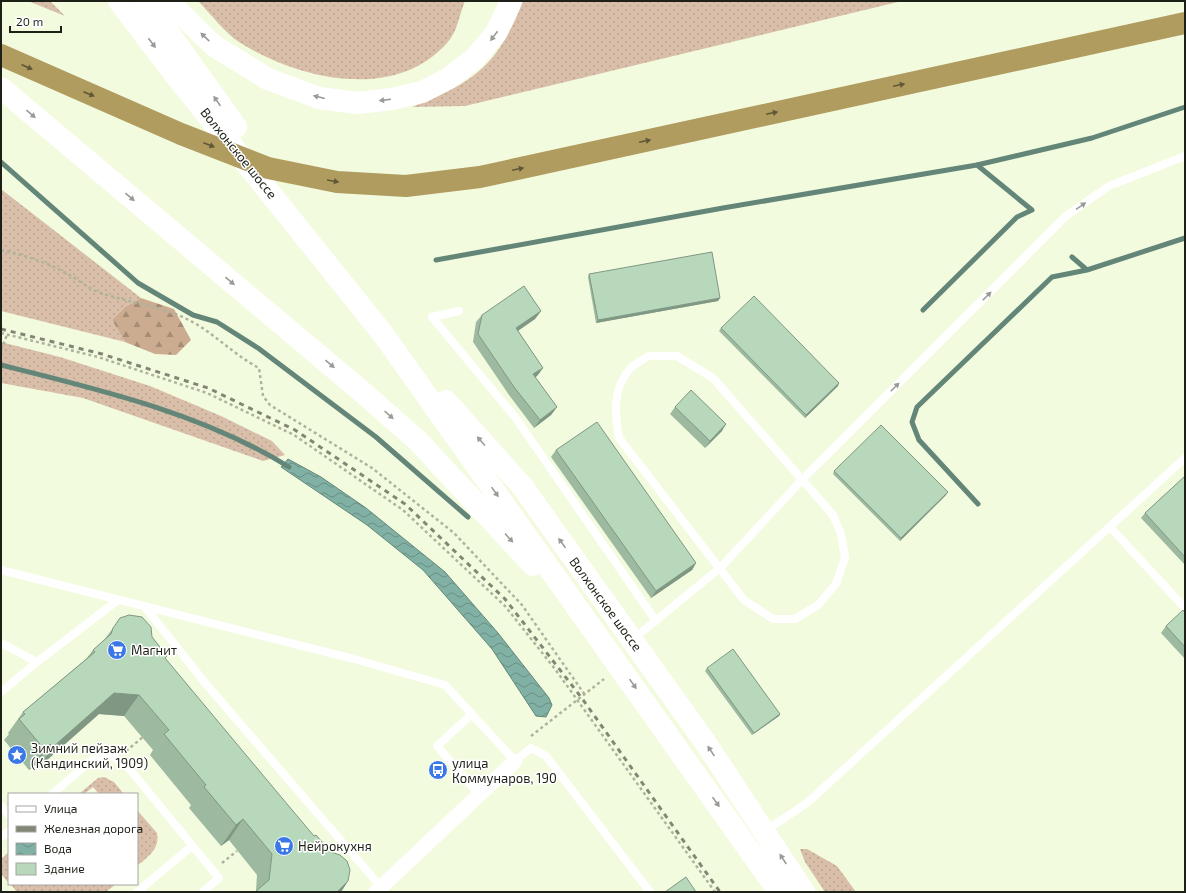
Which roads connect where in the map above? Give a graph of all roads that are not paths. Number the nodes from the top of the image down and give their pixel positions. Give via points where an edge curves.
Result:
1 (120, 1) edge
2 (146, 1) edge
3 (168, 1) edge
4 (511, 1) edge
5 (1185, 23) edge
6 (1, 55) edge
7 (1, 88) edge
8 (1185, 156) edge
9 (360, 305) junction
10 (459, 311) dead end
11 (384, 334) junction
12 (1185, 458) edge
13 (802, 480) junction
14 (1110, 527) junction
15 (720, 568) junction
16 (1, 570) edge
17 (118, 600) junction
18 (145, 607) junction
19 (1185, 608) edge
20 (656, 621) junction
21 (632, 640) junction
22 (1, 642) edge
23 (610, 652) junction
24 (37, 662) junction
25 (1, 692) edge
26 (472, 714) junction
27 (515, 761) junction
28 (53, 793) edge
29 (479, 794) junction
30 (1, 806) edge
31 (8, 814) edge
32 (764, 831) junction
33 (745, 844) junction
34 (192, 846) junction
35 (378, 889) edge
36 (137, 892) edge
37 (203, 892) edge
38 (650, 892) edge
39 (779, 892) edge
40 (804, 892) edge

1 -> 9 main road, Волхонское шоссе
9 -> 2 main road, Волхонское шоссе
4 -> 3 main road via 496,33 475,58 449,78 422,92 358,103 319,98 268,79 214,46
6 -> 5 highway via 181,134 268,168 337,182 406,186 480,177
7 -> 23 main road via 354,384 418,442 486,513
13 -> 8 lane via 1066,216 1109,186
9 - 11 main road, Волхонское шоссе
10 - 20 lane via 432,317 515,417
21 -> 11 main road, Волхонское шоссе via 522,486
11 -> 23 main road, Волхонское шоссе
12 - 14 lane
13 - 15 lane
13 - 15 lane via 833,515 841,534 845,558 836,584 818,605 795,619 773,619 744,600
13 - 15 lane via 713,378 677,356 649,356 629,369 617,391 615,413 619,438
14 - 19 lane
14 - 32 lane via 807,803
15 - 20 lane
16 - 17 lane
17 - 18 lane
17 - 24 lane
18 - 26 lane via 354,659 445,685
18 - 35 lane via 206,684
20 - 21 lane
21 - 23 main road via 620,644
32 -> 21 main road, Волхонское шоссе via 705,742
22 - 24 lane
23 -> 33 main road, Волхонское шоссе
24 - 25 lane
26 - 27 lane
26 - 29 lane via 436,746
27 - 29 street
27 - 38 lane via 531,748 546,756
28 - 34 lane via 92,760 111,756 127,766
29 - 35 street
30 - 31 lane
32 - 33 street
40 -> 32 main road, Волхонское шоссе
33 - 39 main road, Волхонское шоссе
34 - 36 lane
34 - 37 lane via 219,878

